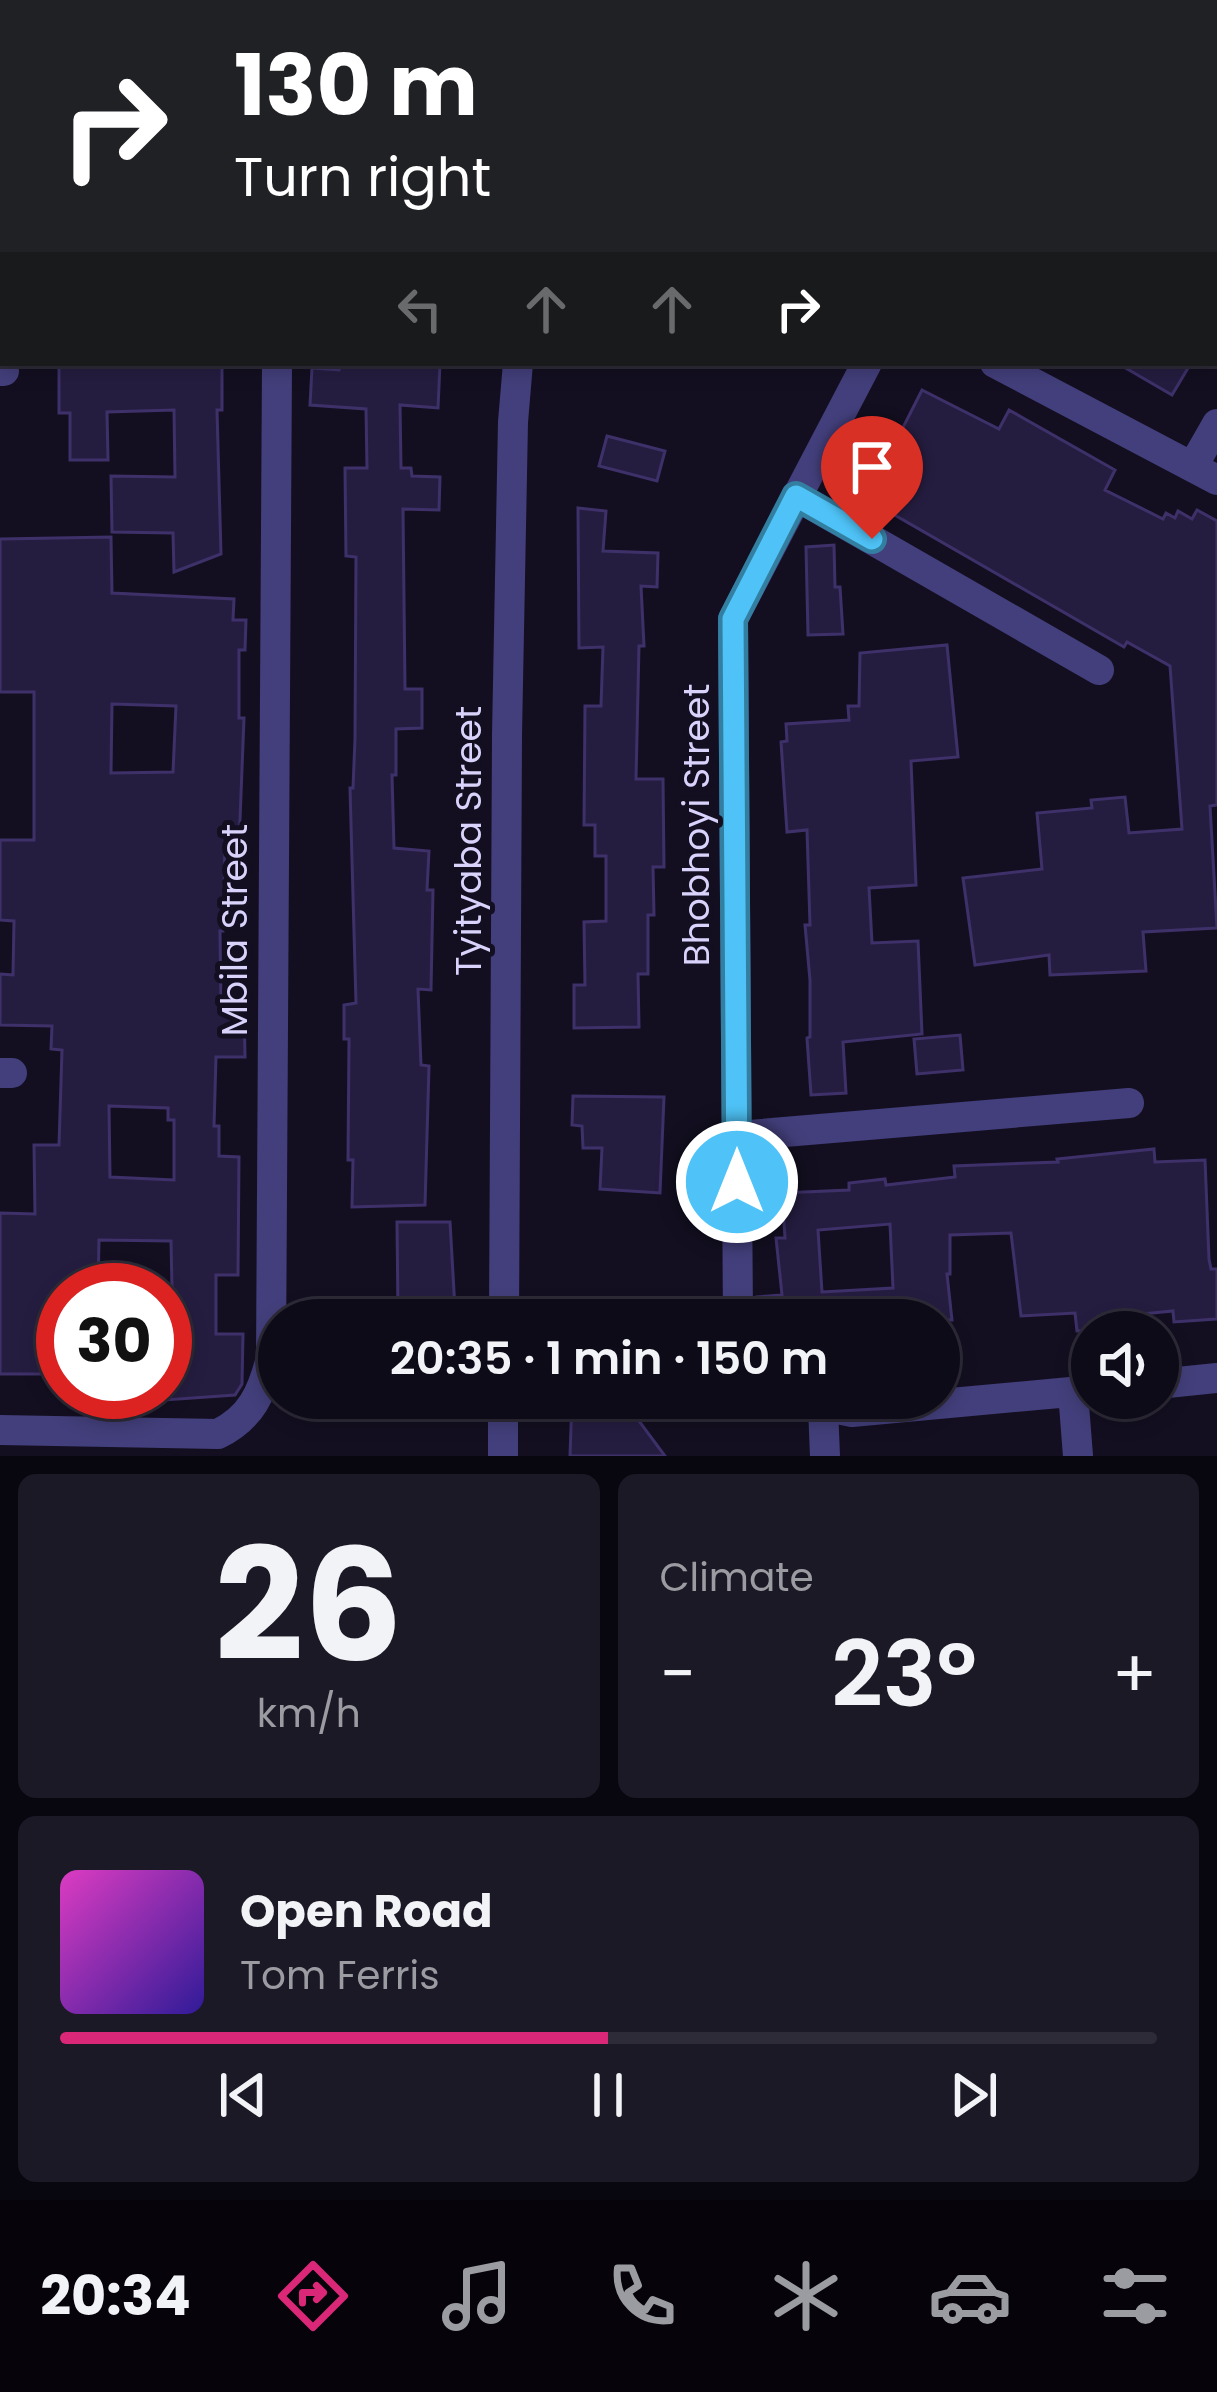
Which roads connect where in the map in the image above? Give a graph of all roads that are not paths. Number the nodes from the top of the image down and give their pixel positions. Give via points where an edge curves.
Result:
1 (277, 366) edge
2 (518, 366) edge
3 (865, 366) edge
4 (1001, 366) edge
5 (1217, 424) edge
6 (1205, 473) edge
7 (796, 496) junction
8 (1099, 670) dead end
9 (1129, 1103) dead end
10 (737, 1136) junction
11 (503, 1299) edge
12 (738, 1299) edge
13 (1217, 1378) edge
14 (1179, 1382) edge
15 (1071, 1392) edge
16 (960, 1402) edge
17 (503, 1419) edge
18 (823, 1419) edge
19 (1081, 1419) edge
20 (0, 1430) edge
21 (176, 1446) edge
22 (503, 1456) edge
23 (825, 1456) edge
24 (1078, 1456) edge

1 - 21 street, Mbila Street via 271,1358 264,1386 236,1425
2 - 11 street, Tyityaba Street
3 - 7 street, Bhobhoyi Street
4 - 6 street
5 - 6 street
7 - 8 street
7 - 10 street, Bhobhoyi Street via 733,619
9 - 10 street
10 - 12 street, Bhobhoyi Street
13 - 14 street
15 - 16 street
17 - 22 street
18 - 23 street
19 - 24 street
20 - 21 street, Mbila Street

